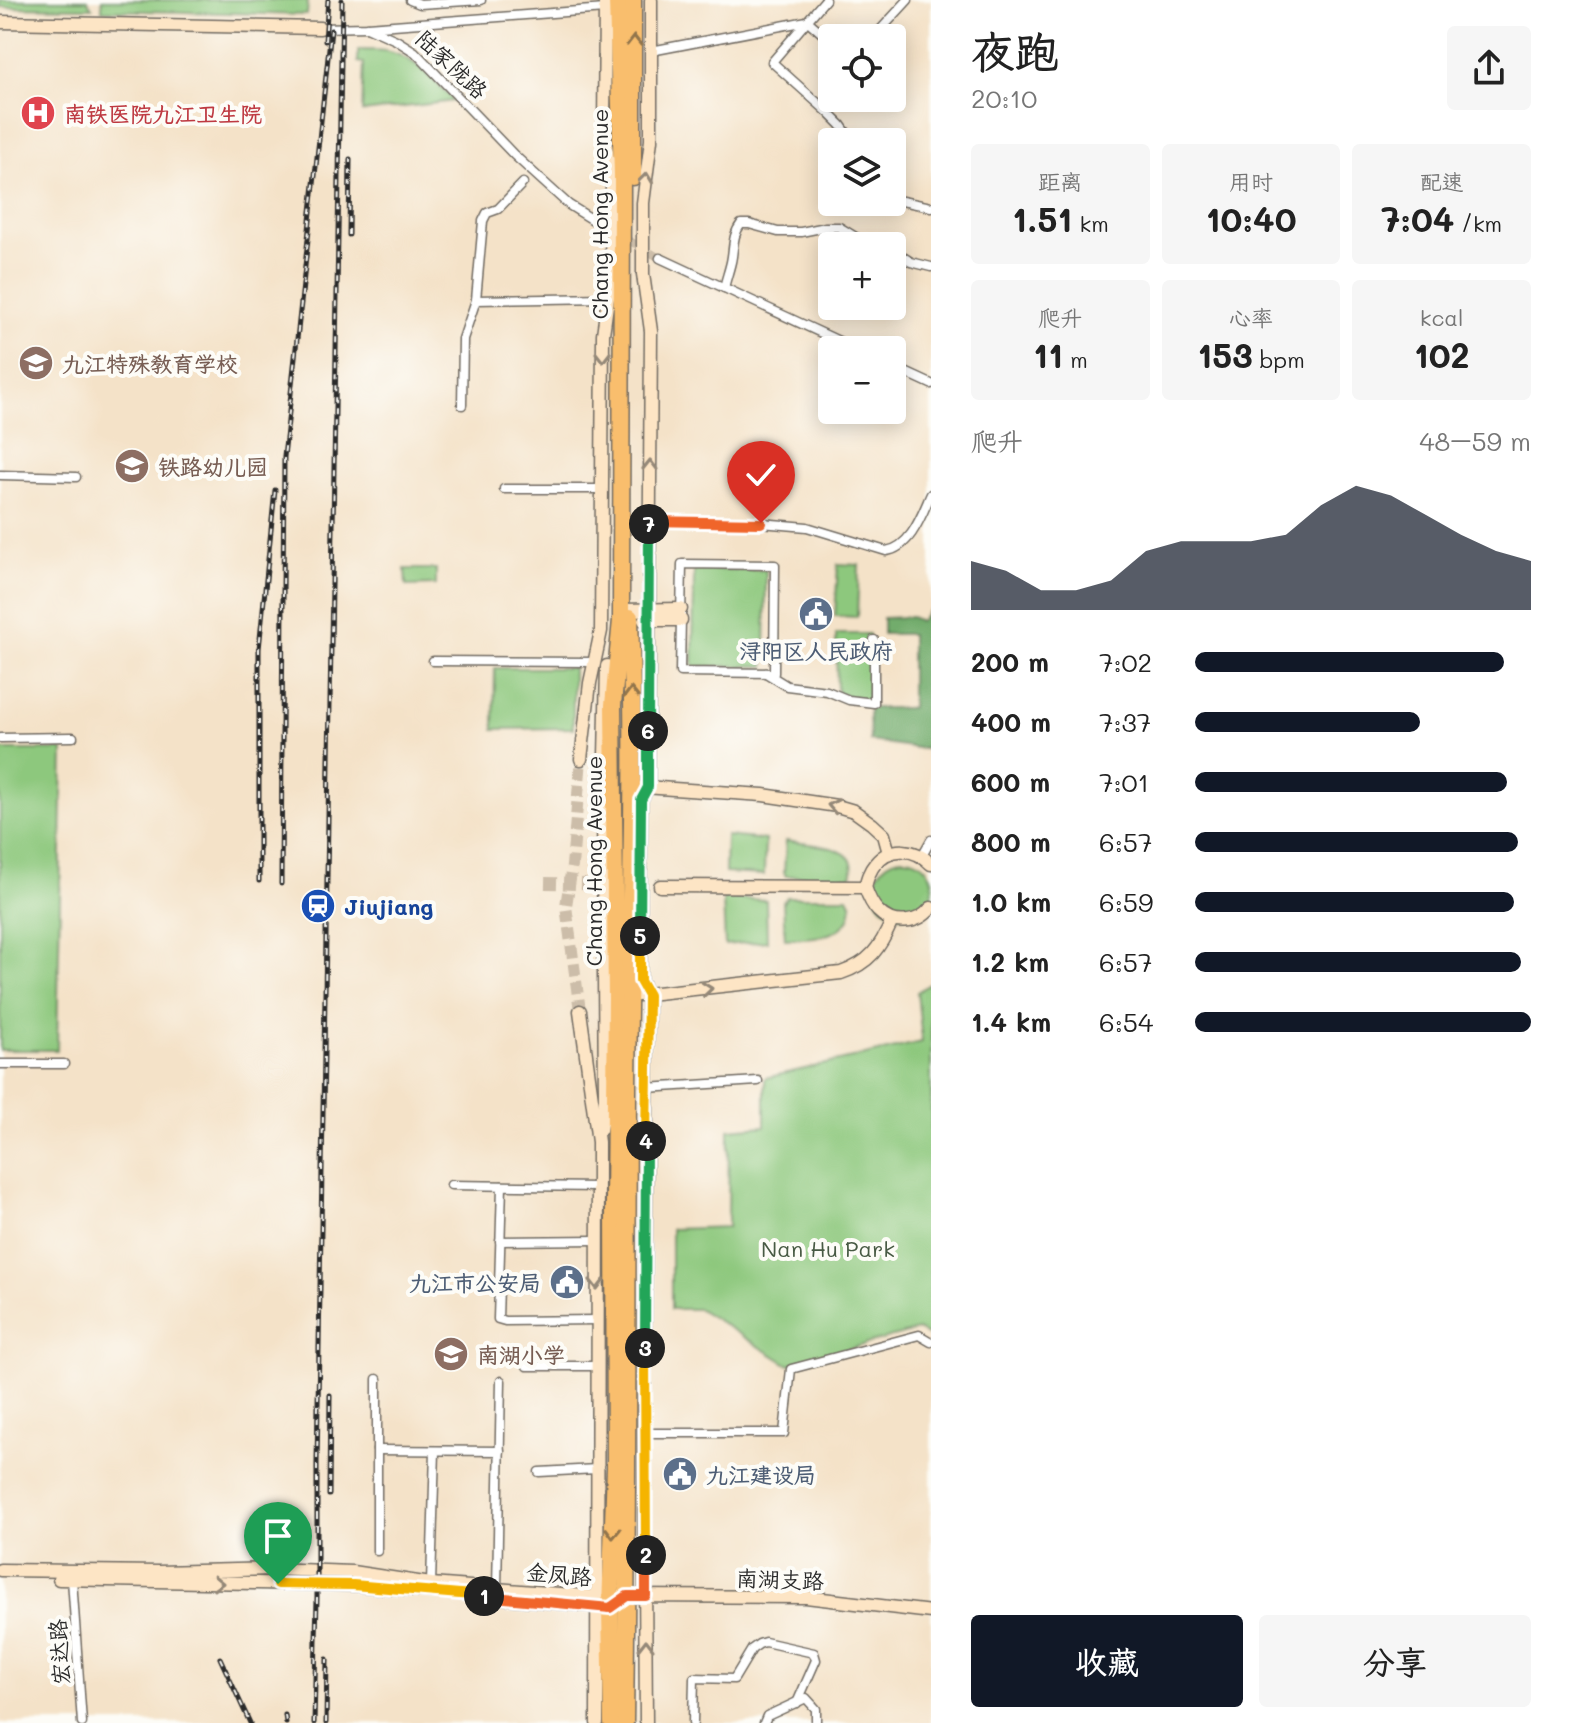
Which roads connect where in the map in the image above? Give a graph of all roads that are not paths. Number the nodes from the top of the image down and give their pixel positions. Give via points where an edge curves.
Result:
1 (410, 0) edge
2 (481, 0) edge
3 (633, 0) edge
4 (651, 0) edge
5 (825, 0) edge
6 (908, 0) edge
7 (609, 3) edge
8 (808, 21) junction
9 (0, 22) edge
10 (886, 24) edge
11 (367, 27) junction
12 (320, 28) joint
13 (818, 30) edge
14 (651, 51) junction
15 (843, 128) edge
16 (523, 183) dead end
17 (906, 202) edge
18 (931, 207) edge
19 (598, 223) tunnel mouth
20 (847, 232) edge
21 (660, 258) tunnel mouth
22 (906, 259) edge
23 (931, 267) edge
24 (724, 288) junction
25 (608, 298) junction
26 (476, 300) junction
27 (828, 336) edge
28 (906, 372) edge
29 (931, 384) edge
30 (462, 405) dead end
31 (0, 475) edge
32 (76, 477) dead end
33 (504, 489) dead end
34 (602, 489) junction
35 (931, 494) edge
36 (649, 521) junction
37 (626, 615) junction
38 (649, 615) junction
39 (681, 615) junction
40 (874, 640) dead end
41 (433, 661) dead end
42 (600, 664) junction
43 (766, 673) junction
44 (613, 705) junction
45 (73, 737) dead end
46 (0, 738) edge
47 (581, 759) tunnel mouth
48 (640, 787) junction
49 (931, 840) edge
50 (889, 853) junction
51 (925, 857) edge
52 (660, 886) dead end
53 (865, 887) junction
54 (931, 908) edge
55 (892, 921) junction
56 (648, 995) junction
57 (629, 996) junction
58 (580, 1011) tunnel mouth
59 (0, 1064) edge
60 (64, 1064) dead end
61 (758, 1081) dead end
62 (646, 1088) junction
63 (598, 1142) junction
64 (451, 1185) dead end
65 (502, 1186) junction
66 (598, 1187) junction
67 (614, 1205) junction
68 (598, 1238) junction
69 (500, 1241) junction
70 (597, 1320) junction
71 (627, 1327) junction
72 (931, 1342) edge
73 (645, 1357) junction
74 (527, 1366) dead end
75 (606, 1368) junction
76 (377, 1379) dead end
77 (501, 1381) dead end
78 (645, 1433) junction
79 (377, 1450) junction
80 (435, 1451) junction
81 (500, 1451) junction
82 (597, 1469) junction
83 (539, 1472) dead end
84 (646, 1524) junction
85 (377, 1551) dead end
86 (628, 1559) junction
87 (0, 1570) edge
88 (0, 1577) edge
89 (72, 1579) junction
90 (431, 1584) junction
91 (497, 1589) junction
92 (646, 1596) junction
93 (608, 1601) junction
94 (931, 1612) edge
95 (797, 1703) junction
96 (82, 1723) edge
97 (597, 1723) edge
98 (612, 1723) edge
99 (625, 1723) edge
100 (646, 1723) edge
101 (693, 1723) edge
102 (764, 1723) edge
103 (816, 1723) edge

1 - 2 street
37 -> 3 highway, Chang Hong Avenue
4 - 14 street
5 - 8 street
6 - 10 street
7 - 11 street
7 - 25 street via 604,130 612,188
7 - 37 highway, Chang Hong Avenue via 622,175
8 - 13 street
8 - 14 street
8 - 15 street via 772,62
9 - 12 street, 陆家陇路
11 - 12 street, 陆家陇路
11 - 19 street, 陆家陇路 via 415,52 514,155 569,205
36 -> 14 street via 651,331 643,274 643,203 651,140
16 - 26 street via 483,221
17 - 18 street
20 - 24 street via 839,227 778,232 741,224
21 - 24 street
22 - 23 street
24 - 27 street
25 - 26 street
25 -> 34 street
26 - 30 street via 463,339
28 - 29 street
31 - 32 street
33 - 34 street
34 - 42 street
35 - 36 street via 909,536 895,550 886,551 807,527
36 - 38 street
37 - 38 street
37 - 44 highway, Chang Hong Avenue
48 -> 37 highway, Chang Hong Avenue
38 - 39 street
38 - 48 street
39 - 43 street via 680,672
39 - 43 street via 682,564 775,565 774,673
40 - 43 street via 874,703 787,686
41 - 42 street
42 - 44 street
42 - 47 street
42 - 63 street via 605,1099
44 - 67 highway, Chang Hong Avenue
45 - 46 street
50 -> 48 street via 884,835 872,824 837,806
48 - 56 street via 640,981
48 - 57 highway, Chang Hong Avenue
49 - 51 street
50 - 51 street via 903,850
50 - 53 street via 874,865
52 - 53 street
53 - 55 street via 870,902
54 - 55 street via 909,922
56 -> 55 street via 841,973 870,958
56 - 57 street
56 - 62 street
57 - 71 highway, Chang Hong Avenue
58 - 63 street
59 - 60 street
61 - 62 street
62 - 73 street
63 - 66 street
64 - 65 street
65 - 66 street
65 - 69 street
66 - 68 street
67 - 68 street
67 - 75 highway, Chang Hong Avenue
68 - 69 street
68 -> 70 street
69 - 70 street via 498,1319
70 - 75 street
71 - 73 street
71 - 86 highway, Chang Hong Avenue
72 - 78 street via 919,1335 791,1369 784,1433
73 - 78 street
74 - 75 street
75 - 82 street
75 -> 93 highway, Chang Hong Avenue via 615,1467
76 - 79 street
77 - 81 street
78 - 84 street
79 - 80 street
79 - 85 street
80 - 81 street
80 - 90 street
81 - 91 street
82 - 83 street
82 - 93 street
84 - 86 street
84 - 92 street
86 - 93 highway, Chang Hong Avenue
87 - 90 street, 金凤路 via 271,1569 352,1572
88 - 89 street, 金凤路
89 -> 93 street, 金凤路 via 353,1585
89 - 96 street, 宏达路
90 - 91 street, 金凤路
91 - 93 street, 金凤路
92 - 93 street, 南湖支路
92 - 94 street, 南湖支路 via 806,1597
100 -> 92 street
93 - 97 street
93 - 98 highway, Chang Hong Avenue
93 - 99 highway, Chang Hong Avenue
95 - 101 street via 816,1660 814,1653 765,1642 752,1649 734,1679 694,1678
95 - 102 street via 767,1716
95 - 103 street via 806,1698 816,1709

